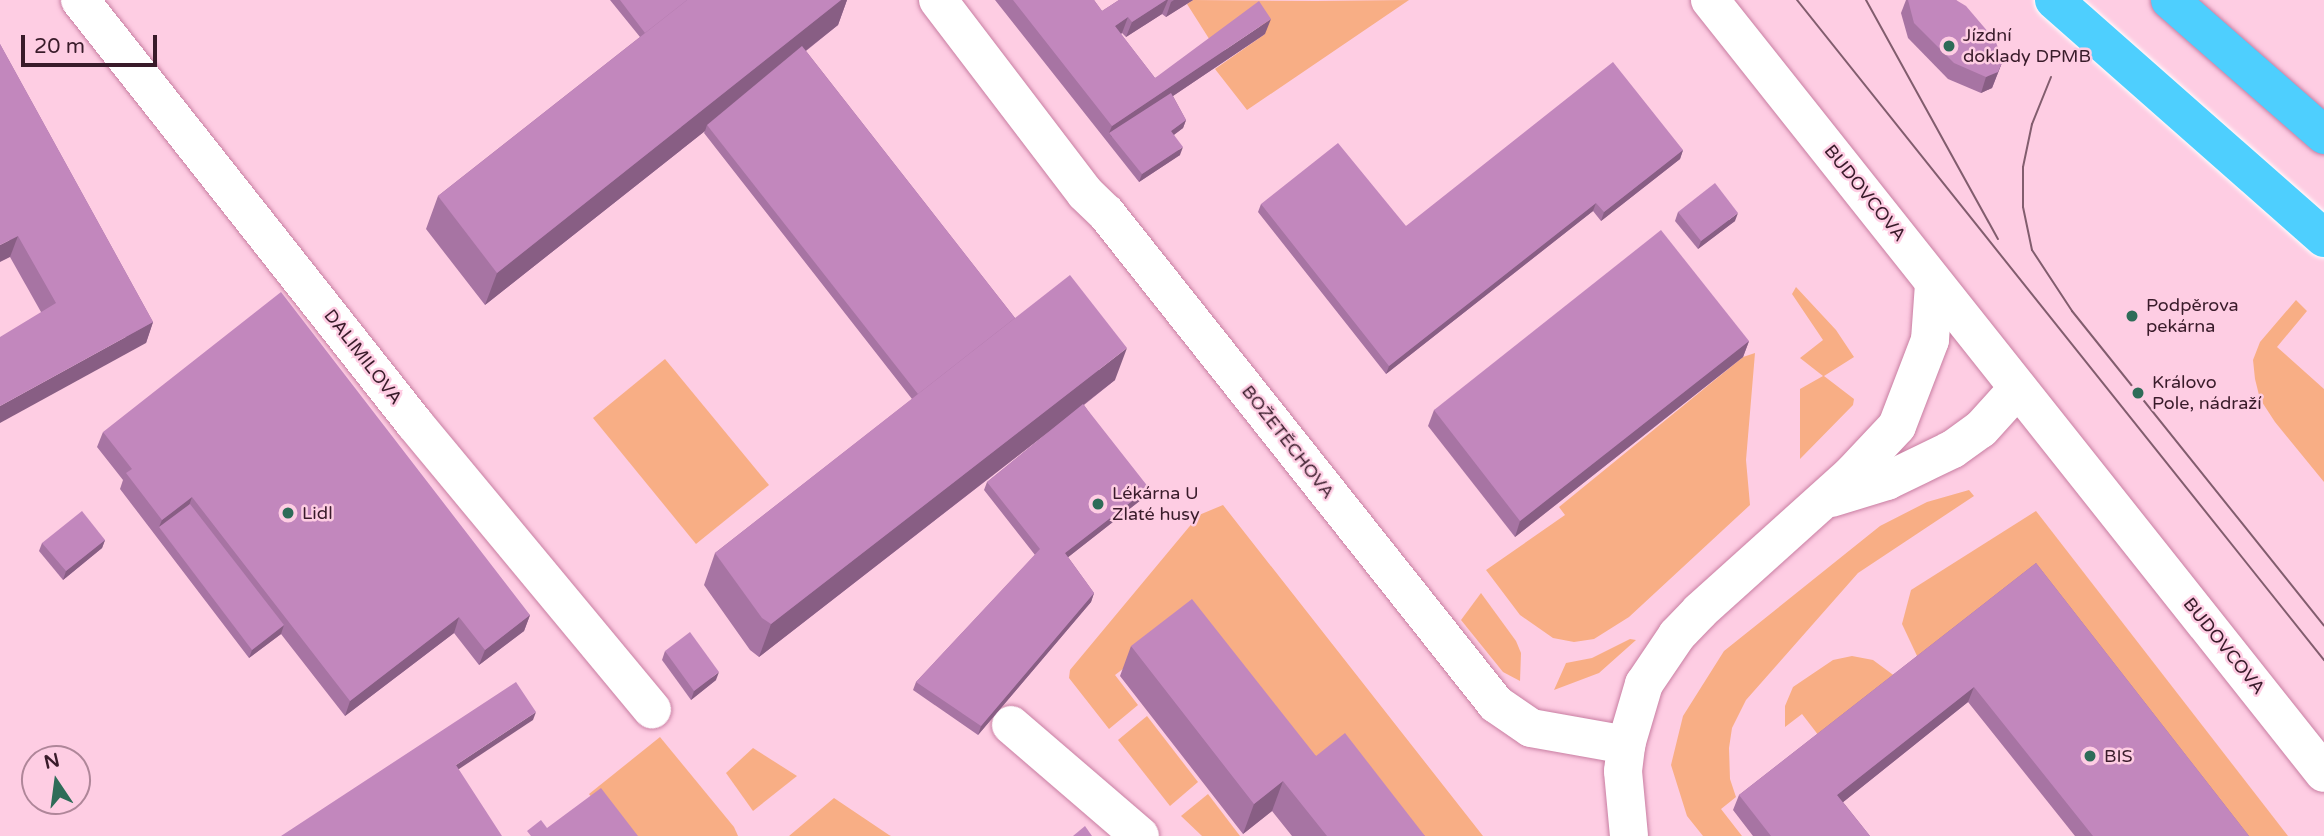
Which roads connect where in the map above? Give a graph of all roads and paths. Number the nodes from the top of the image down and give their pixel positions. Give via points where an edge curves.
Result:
1 (80, 0) edge
2 (938, 0) edge
3 (1710, 0) edge
4 (2054, 0) edge
5 (2170, 0) edge
6 (2324, 135) edge
7 (2324, 238) edge
8 (1934, 284) junction
9 (2018, 388) junction
10 (1822, 501) junction
11 (652, 709) dead end
12 (1011, 725) dead end
13 (1626, 745) junction
14 (2324, 773) edge
15 (1140, 836) edge
16 (1629, 836) edge

1 - 11 street, DALIMILOVA via 415,424
2 - 13 street, BOŽETĚCHOVA via 1086,193 1496,705 1531,728
3 - 8 street, BUDOVCOVA
4 - 7 highway, bridge
5 - 6 highway
8 - 9 street, BUDOVCOVA
8 - 10 street via 1930,340 1897,426
9 - 10 street via 1981,429 1953,449 1887,481
9 - 14 street, BUDOVCOVA
10 - 13 street via 1677,635 1644,684
12 - 15 street
13 - 16 street via 1623,797

